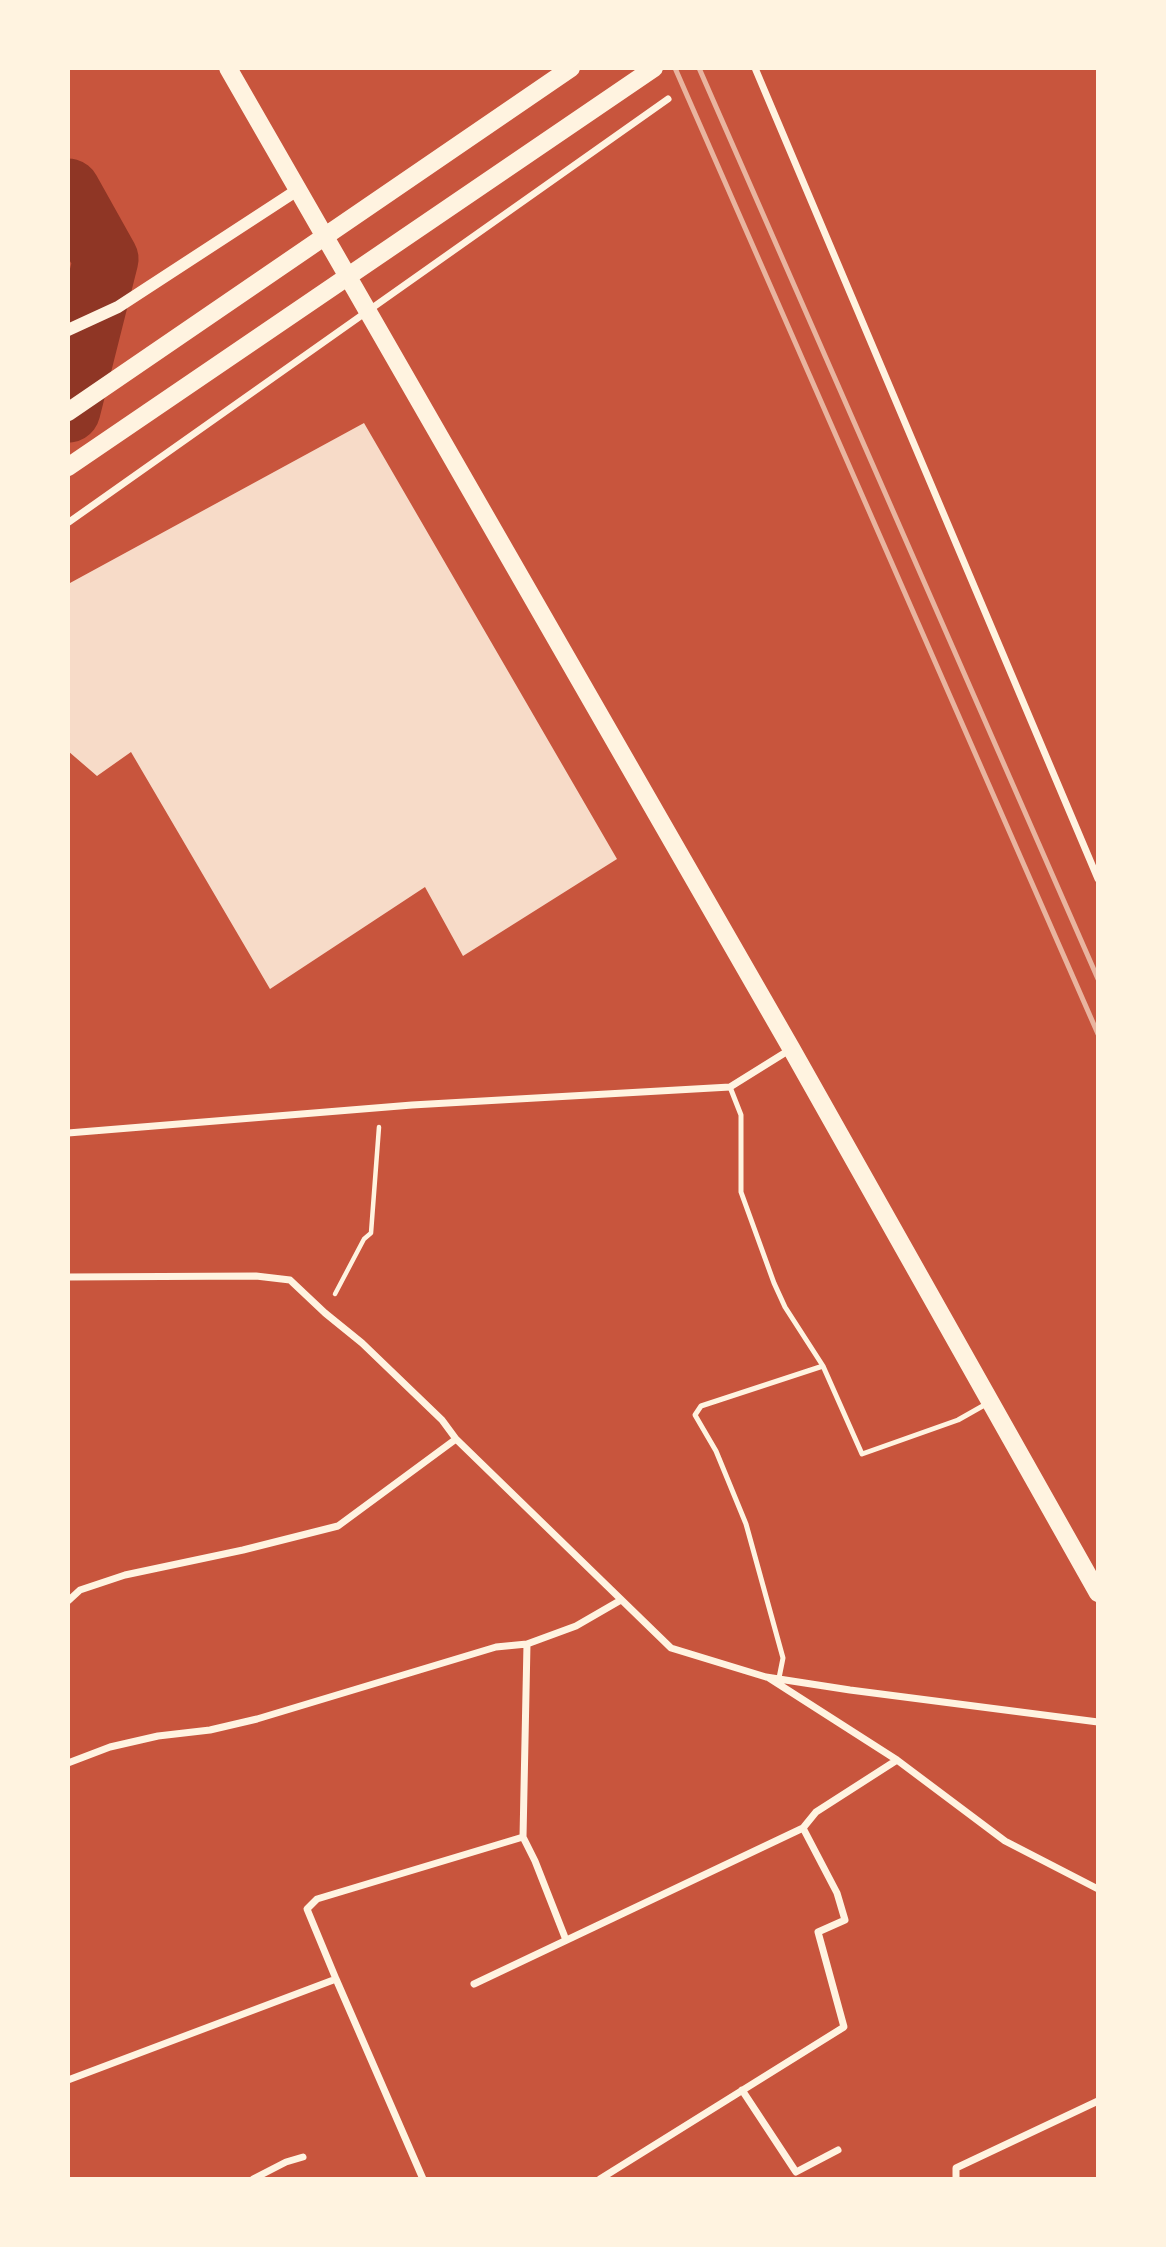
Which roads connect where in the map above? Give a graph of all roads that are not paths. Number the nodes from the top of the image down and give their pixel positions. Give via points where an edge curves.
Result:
1 (228, 68) edge
2 (571, 68) edge
3 (654, 68) edge
4 (755, 68) edge
5 (668, 99) dead end
6 (299, 190) junction
7 (368, 310) junction
8 (68, 330) edge
9 (68, 412) edge
10 (68, 467) edge
11 (69, 522) edge
12 (1098, 879) edge
13 (791, 1048) junction
14 (730, 1087) junction
15 (68, 1133) edge
16 (68, 1277) edge
17 (823, 1366) junction
18 (990, 1402) junction
19 (457, 1439) junction
20 (1098, 1593) edge
21 (68, 1601) edge
22 (621, 1601) junction
23 (527, 1644) junction
24 (766, 1677) junction
25 (779, 1678) junction
26 (1098, 1722) edge
27 (897, 1760) junction
28 (68, 1763) edge
29 (803, 1828) junction
30 (523, 1837) junction
31 (1098, 1889) edge
32 (566, 1940) junction
33 (336, 1979) junction
34 (474, 1984) dead end
35 (68, 2080) edge
36 (742, 2090) junction
37 (1098, 2101) edge
38 (838, 2150) dead end
39 (303, 2157) dead end
40 (796, 2172) junction
41 (253, 2179) edge
42 (423, 2179) edge
43 (600, 2179) edge
44 (788, 2179) edge
45 (956, 2179) edge

1 - 6 main road
2 - 9 main road
3 - 10 main road
4 - 12 street
5 - 7 street
6 - 7 main road
6 - 8 street via 118,307
7 - 11 street
7 - 13 main road
13 - 14 street
13 - 18 main road
14 - 15 street
14 - 17 lane via 741,1115 741,1192 785,1307
16 - 19 street via 256,1276 290,1280 362,1343
17 - 18 lane via 862,1454 958,1420
17 - 25 lane via 701,1406 695,1415 716,1451 746,1524 783,1658
18 - 20 main road
19 - 21 street via 338,1526 125,1575 80,1590
19 - 22 street
22 - 23 street via 576,1626
22 - 24 street via 671,1648
23 - 28 street via 496,1647 257,1719 110,1747
23 - 30 street
24 - 25 street
24 - 27 street
25 - 26 street
27 - 29 street via 816,1812
27 - 31 street via 1006,1841
29 - 32 street
29 - 36 street via 837,1893 845,1920 818,1931 844,2026
30 - 32 street
30 - 33 street via 317,1899 307,1909
32 - 34 street
33 - 35 street
33 - 42 street
36 - 40 street
36 - 43 street
37 - 45 street via 956,2168
38 - 40 street
39 - 41 street
40 - 44 street

